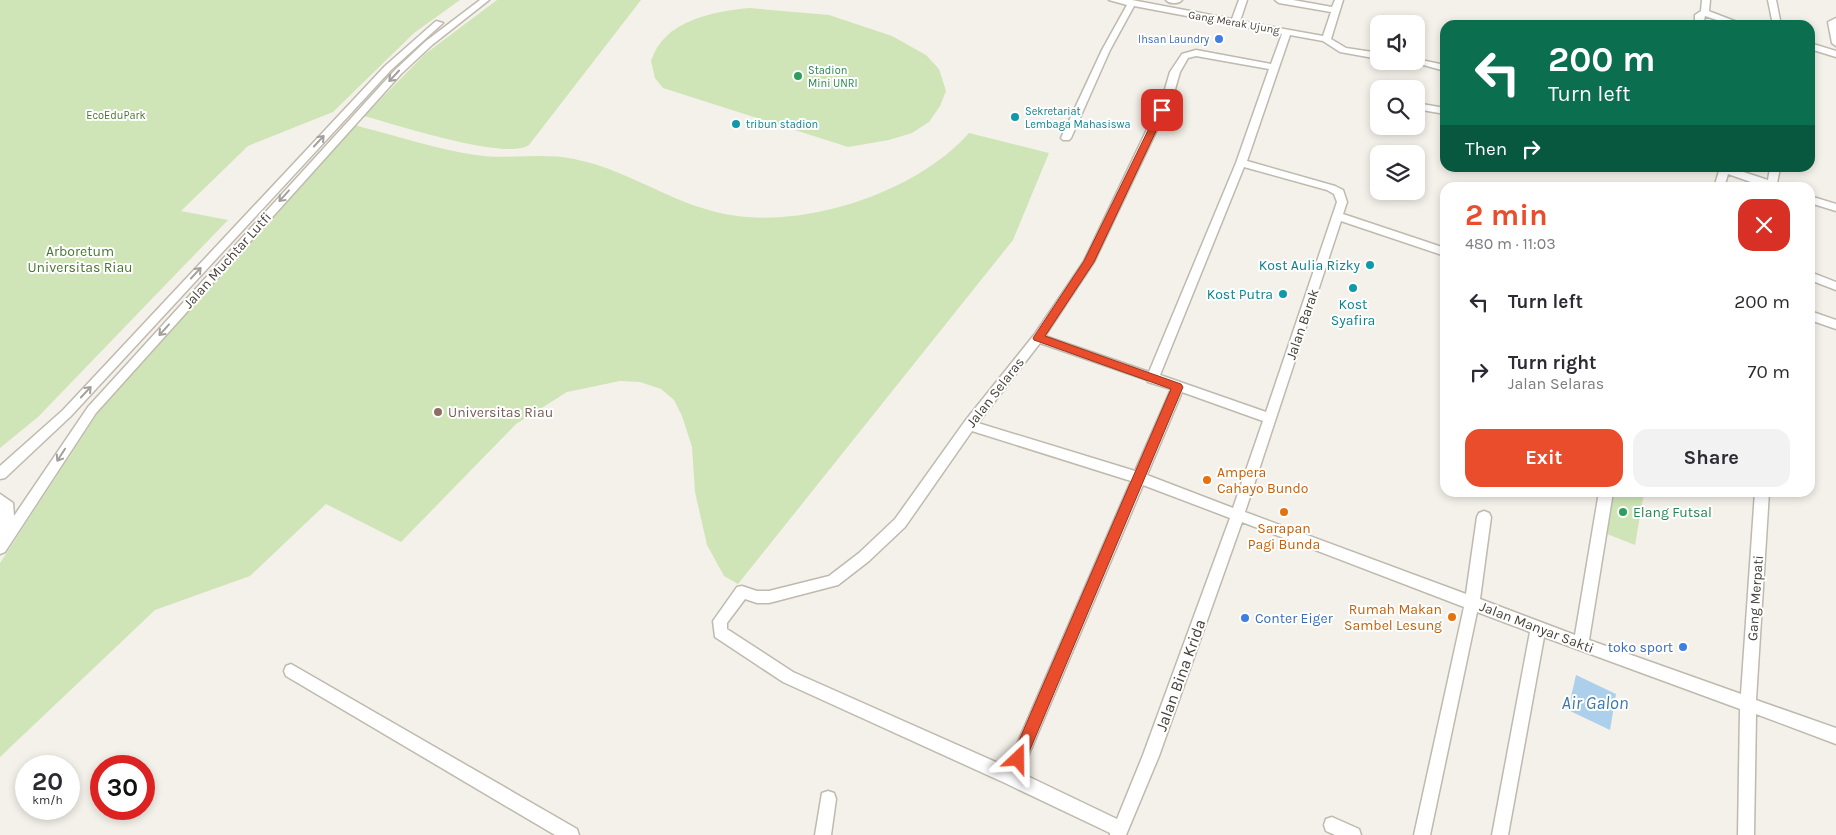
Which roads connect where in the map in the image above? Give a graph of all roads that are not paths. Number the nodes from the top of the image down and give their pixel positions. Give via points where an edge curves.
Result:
1 (471, 0) edge
2 (485, 0) edge
3 (1113, 0) edge
4 (1170, 0) edge
5 (1178, 0) edge
6 (1243, 0) edge
7 (1279, 0) edge
8 (1339, 0) edge
9 (1706, 0) edge
10 (1772, 0) edge
11 (1293, 1) edge
12 (1132, 3) junction
13 (1161, 4) edge
14 (1336, 10) junction
15 (1705, 12) junction
16 (1699, 20) edge
17 (1727, 20) edge
18 (1775, 20) edge
19 (1836, 20) edge
20 (1235, 22) junction
21 (1287, 32) junction
22 (1326, 39) junction
23 (1836, 43) edge
24 (1815, 48) edge
25 (1370, 54) edge
26 (1836, 54) edge
27 (1425, 64) edge
28 (1440, 67) edge
29 (1276, 68) junction
30 (1425, 108) edge
31 (1440, 110) edge
32 (1066, 138) dead end
33 (1241, 163) junction
34 (1736, 172) edge
35 (1764, 182) edge
36 (1815, 201) edge
37 (1836, 208) edge
38 (1338, 216) junction
39 (1440, 250) edge
40 (1815, 278) edge
41 (1836, 286) edge
42 (1815, 317) edge
43 (1836, 325) edge
44 (1038, 338) junction
45 (1152, 379) junction
46 (1178, 387) junction
47 (1270, 418) junction
48 (969, 426) junction
49 (0, 474) edge
50 (1137, 477) junction
51 (1605, 497) edge
52 (1762, 497) edge
53 (0, 500) edge
54 (1238, 514) junction
55 (1484, 517) dead end
56 (0, 536) edge
57 (0, 548) edge
58 (1472, 602) junction
59 (1538, 628) junction
60 (1581, 644) junction
61 (291, 671) dead end
62 (1748, 704) junction
63 (1836, 736) edge
64 (1011, 777) junction
65 (828, 799) dead end
66 (1332, 825) dead end
67 (1119, 832) edge
68 (572, 835) edge
69 (824, 835) edge
70 (1353, 835) edge
71 (1422, 835) edge
72 (1500, 835) edge
73 (1746, 835) edge

49 -> 1 street, Jalan Muchtar Lutfi via 67,413 388,68 422,36
2 -> 57 street, Jalan Muchtar Lutfi via 436,36 398,72 98,403
3 - 12 street, Gang Merak Ujung
4 - 5 street
6 - 20 street
7 - 11 street
8 - 14 street
9 - 15 street
10 - 18 street
11 - 14 street
12 - 13 street, Gang Merak Ujung
12 - 32 street via 1106,50
13 - 20 street, Gang Merak Ujung
14 - 22 street
15 - 16 street via 1699,14
15 - 17 street
19 - 23 street via 1832,22
20 - 21 street, Gang Merak Ujung
21 - 22 street, Gang Merak Ujung
21 - 29 street
22 - 25 street, Gang Merak Ujung via 1340,49
24 - 26 street
27 - 28 street
29 - 33 street
29 - 44 street, Jalan Selaras via 1196,53 1182,59 1168,96 1089,262
30 - 31 street
33 - 38 street, Jalan Barak via 1339,192 1342,202
33 - 45 street
34 - 35 street
36 - 37 street
38 - 39 street
38 - 47 street, Jalan Barak
40 - 41 street
42 - 43 street
44 - 45 street
44 - 48 street, Jalan Selaras
45 - 46 street
46 - 47 street
46 - 50 street
47 - 54 street, Jalan Barak
48 - 50 street, Jalan Manyar Sakti
48 - 64 street, Jalan Selaras via 900,523 864,557 833,581 769,597 742,592 724,613 718,627 737,645 788,677
50 - 54 street, Jalan Manyar Sakti
50 - 64 street
51 - 60 street
52 - 62 street, Gang Merpati
53 - 56 street via 8,507 9,513
54 - 58 street, Jalan Manyar Sakti
54 - 67 street, Jalan Bina Krida
55 - 58 street
58 - 59 street, Jalan Manyar Sakti
58 - 71 street
59 - 60 street, Jalan Manyar Sakti
59 - 72 street
60 - 62 street, Jalan Manyar Sakti
61 - 68 street
62 - 63 street, Jalan Manyar Sakti
62 - 73 street, Gang Merpati
64 - 67 street
65 - 69 street
66 - 70 street

